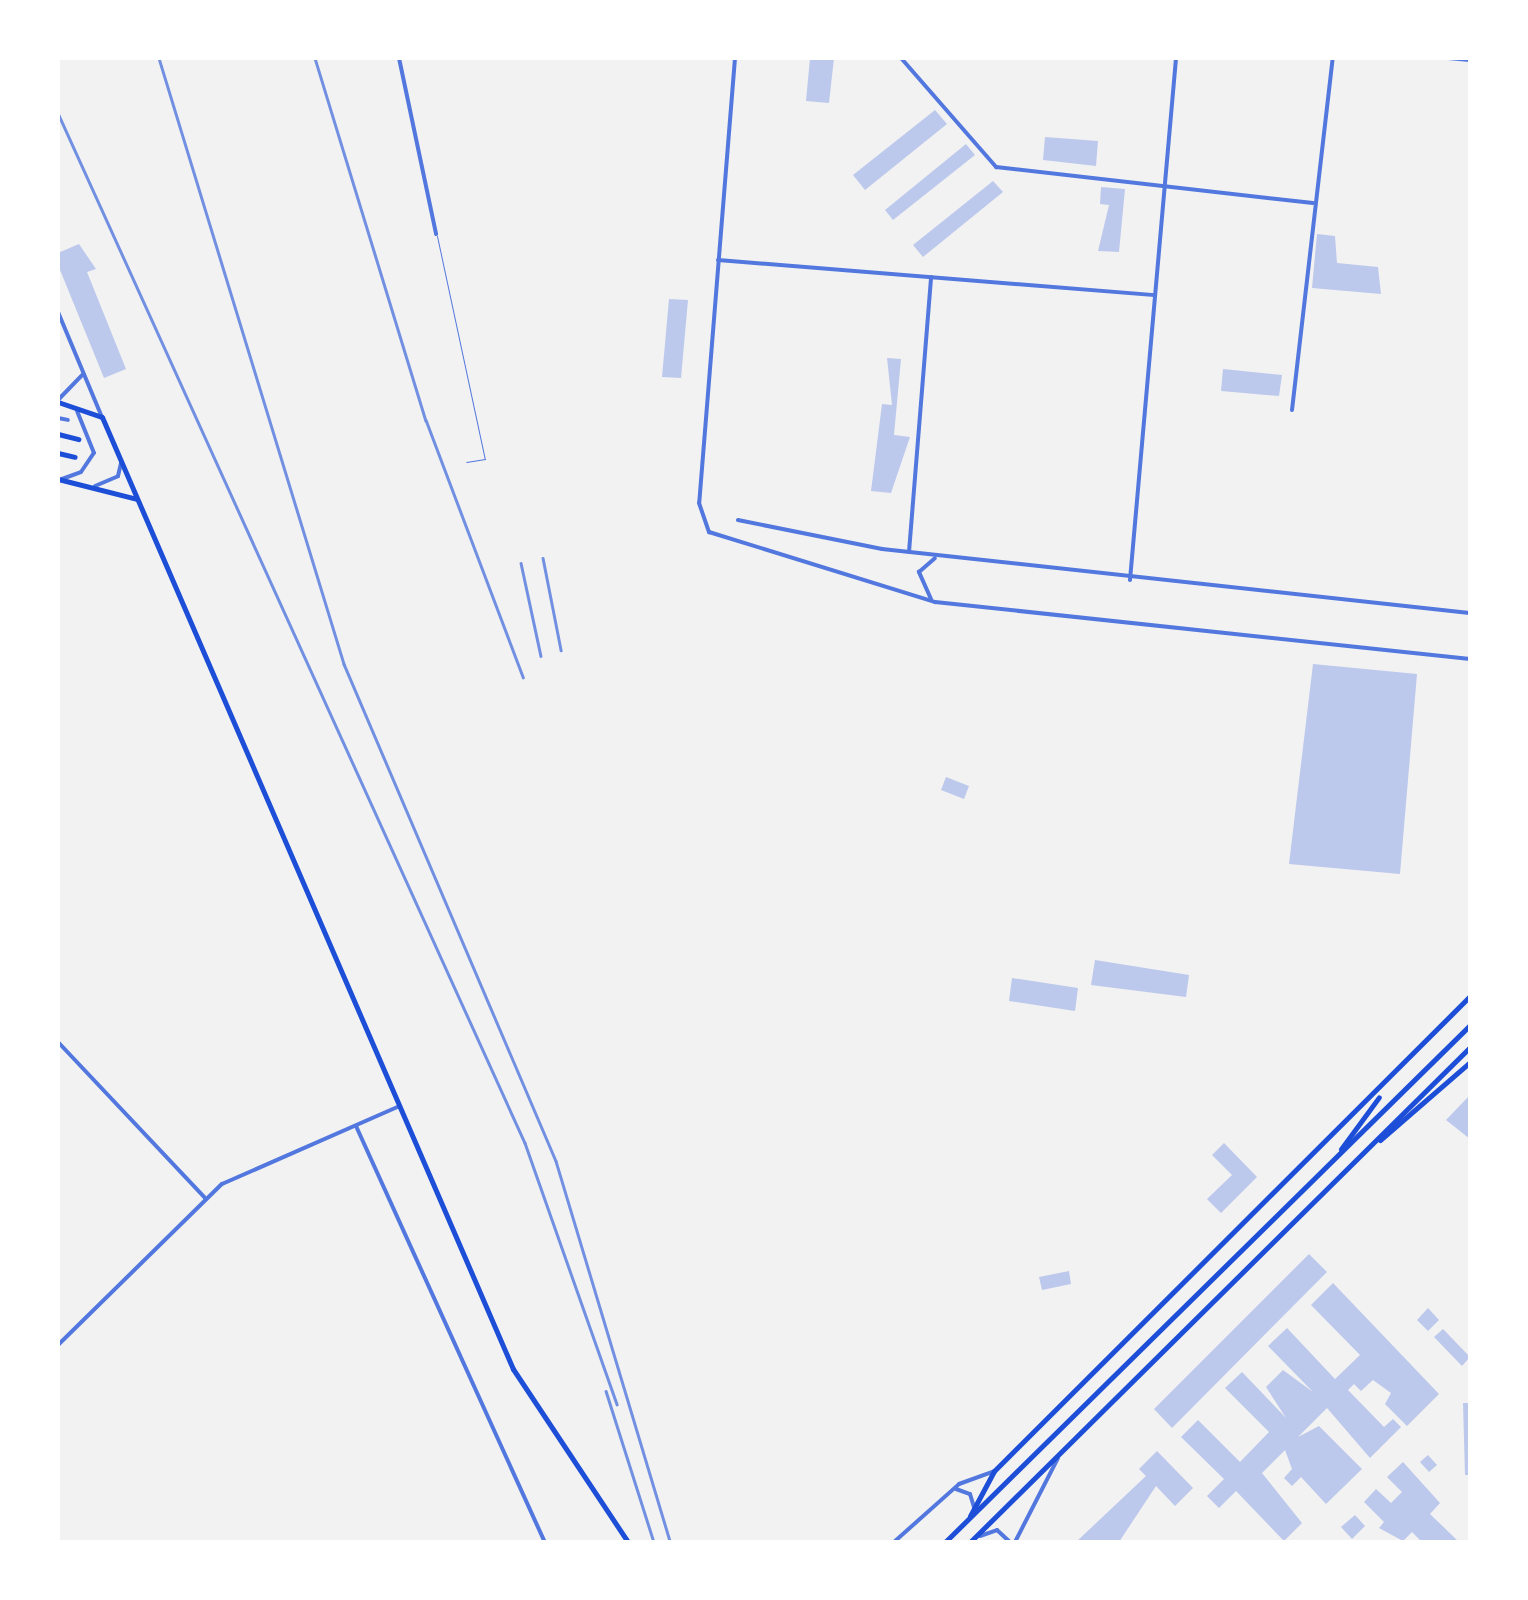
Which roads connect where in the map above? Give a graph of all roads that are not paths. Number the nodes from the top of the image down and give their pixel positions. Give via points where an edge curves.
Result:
1 (399, 58) edge
2 (735, 58) edge
3 (900, 58) edge
4 (1176, 58) edge
5 (1332, 58) edge
6 (1448, 58) edge
7 (1470, 60) edge
8 (1165, 184) junction
9 (1313, 204) junction
10 (436, 234) joint
11 (718, 260) junction
12 (930, 277) junction
13 (1155, 295) junction
14 (58, 312) edge
15 (82, 370) junction
16 (58, 401) edge
17 (1292, 410) dead end
18 (102, 416) junction
19 (58, 418) edge
20 (68, 420) dead end
21 (58, 434) edge
22 (78, 439) dead end
23 (58, 452) edge
24 (75, 457) dead end
25 (120, 458) junction
26 (466, 462) dead end
27 (58, 479) edge
28 (90, 486) junction
29 (137, 499) junction
30 (738, 520) dead end
31 (910, 552) junction
32 (944, 557) junction
33 (1130, 580) junction
34 (935, 602) junction
35 (1470, 614) edge
36 (1470, 659) edge
37 (1470, 996) edge
38 (1470, 1025) edge
39 (58, 1042) edge
40 (1470, 1046) edge
41 (1470, 1062) edge
42 (1389, 1082) junction
43 (400, 1106) junction
44 (356, 1126) junction
45 (1377, 1142) junction
46 (1339, 1152) junction
47 (206, 1198) junction
48 (58, 1345) edge
49 (1064, 1450) junction
50 (994, 1471) junction
51 (947, 1493) junction
52 (974, 1508) junction
53 (969, 1519) junction
54 (973, 1540) edge
55 (546, 1542) edge
56 (628, 1542) edge
57 (894, 1542) edge
58 (945, 1542) edge
59 (1012, 1542) edge

1 - 10 street
2 - 11 street
3 - 8 street via 996,167
4 - 8 street
5 - 9 street
6 - 7 street
8 - 9 street
8 - 13 street
9 - 17 street
10 - 26 lane via 485,459
11 - 12 street
11 - 34 street via 699,503 722,542
12 - 13 street
12 - 31 street
13 - 33 street
14 - 15 street
15 - 16 street via 74,392
15 - 18 street
16 - 18 main road
16 - 27 street via 82,416 94,444 87,467
18 - 25 main road
19 - 20 street
21 - 22 main road
23 - 24 main road
25 - 28 street via 118,476
25 - 29 main road
27 - 28 main road
28 - 29 main road
29 - 43 main road
30 - 31 street
31 - 32 street
32 - 33 street
32 - 34 street via 918,572
33 - 35 street
34 - 36 street
37 - 42 main road
38 - 46 main road
39 - 47 street
40 - 45 main road
41 - 45 main road
42 - 46 main road
42 - 50 main road
43 - 44 street
43 - 56 main road via 512,1369
44 - 47 street via 236,1176
44 - 55 street
45 - 49 main road
46 - 53 main road
47 - 48 street
49 - 54 main road
49 - 59 street
50 - 51 street
50 - 52 main road
51 - 52 street via 964,1489
51 - 57 street
52 - 53 main road
53 - 58 main road
54 - 59 street via 997,1530

